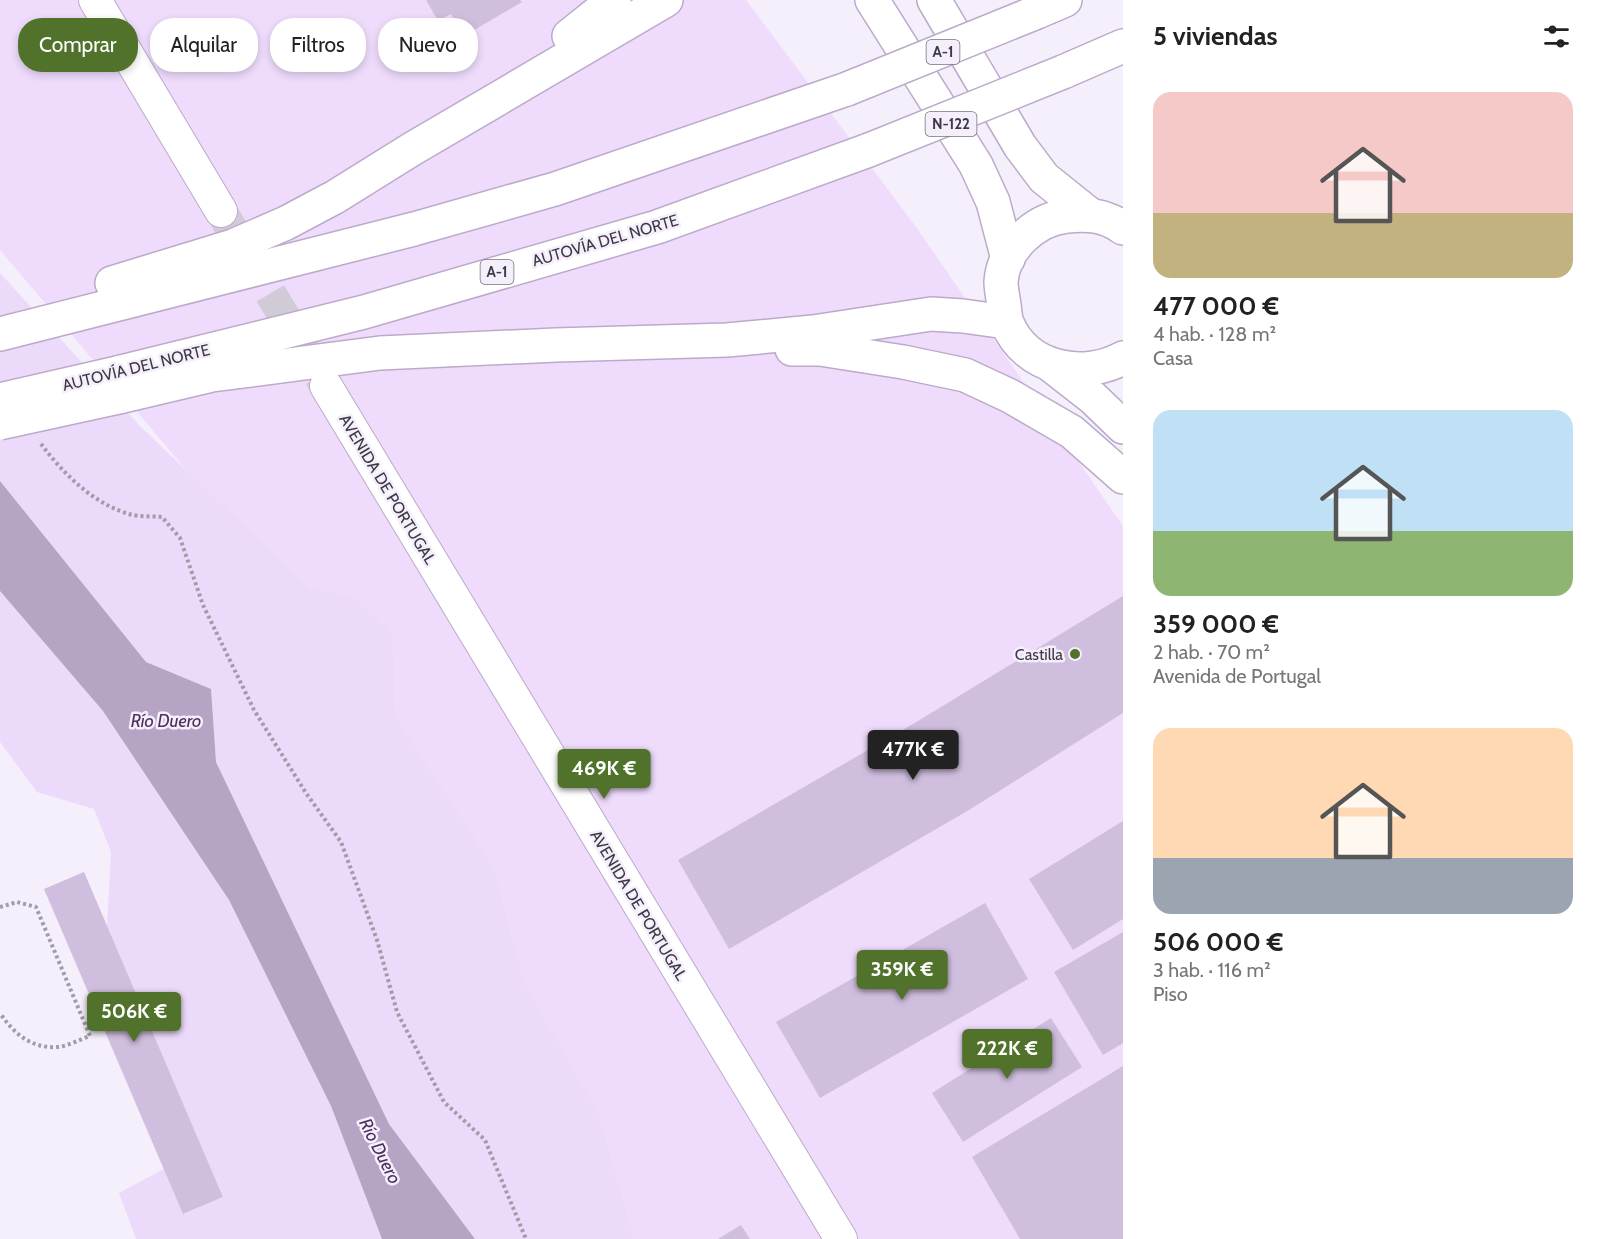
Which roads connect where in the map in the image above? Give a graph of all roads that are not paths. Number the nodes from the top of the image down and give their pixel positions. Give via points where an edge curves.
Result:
1 (95, 0) edge
2 (614, 0) edge
3 (666, 0) edge
4 (872, 0) edge
5 (934, 0) edge
6 (1051, 6) edge
7 (1123, 46) edge
8 (411, 149) junction
9 (221, 211) tunnel mouth
10 (1089, 214) junction
11 (1123, 228) edge
12 (1008, 258) junction
13 (98, 298) junction
14 (0, 311) edge
15 (1006, 322) junction
16 (0, 334) edge
17 (727, 340) junction
18 (1123, 358) edge
19 (1052, 366) junction
20 (118, 385) junction
21 (326, 386) tunnel mouth
22 (0, 400) edge
23 (0, 423) edge
24 (1123, 427) edge
25 (1123, 477) edge
26 (841, 1239) edge

1 - 9 street
2 - 8 highway
3 - 8 highway
4 - 12 highway, N-122 via 976,165 993,202
5 - 10 highway, N-122 via 1020,146 1044,178
6 - 13 highway, A-1, bridge via 847,89 555,189 414,229
7 - 20 highway, AUTOVÍA DEL NORTE / A-1, bridge via 869,150 657,227
8 - 13 highway via 286,223
10 - 11 highway, N-122
10 - 12 highway, N-122 via 1054,217 1026,234
12 - 15 highway, N-122 via 1001,282
13 - 14 highway
13 - 16 highway, A-1
15 - 17 highway via 931,314
15 - 19 highway, N-122 via 1024,348
17 - 20 highway via 380,353
17 - 25 highway via 760,350 830,350 965,375 1072,432
18 - 19 highway, N-122 via 1085,371
19 - 24 highway, N-122
20 - 22 highway, AUTOVÍA DEL NORTE / A-1, bridge
20 - 23 highway, bridge
21 - 26 street, AVENIDA DE PORTUGAL

